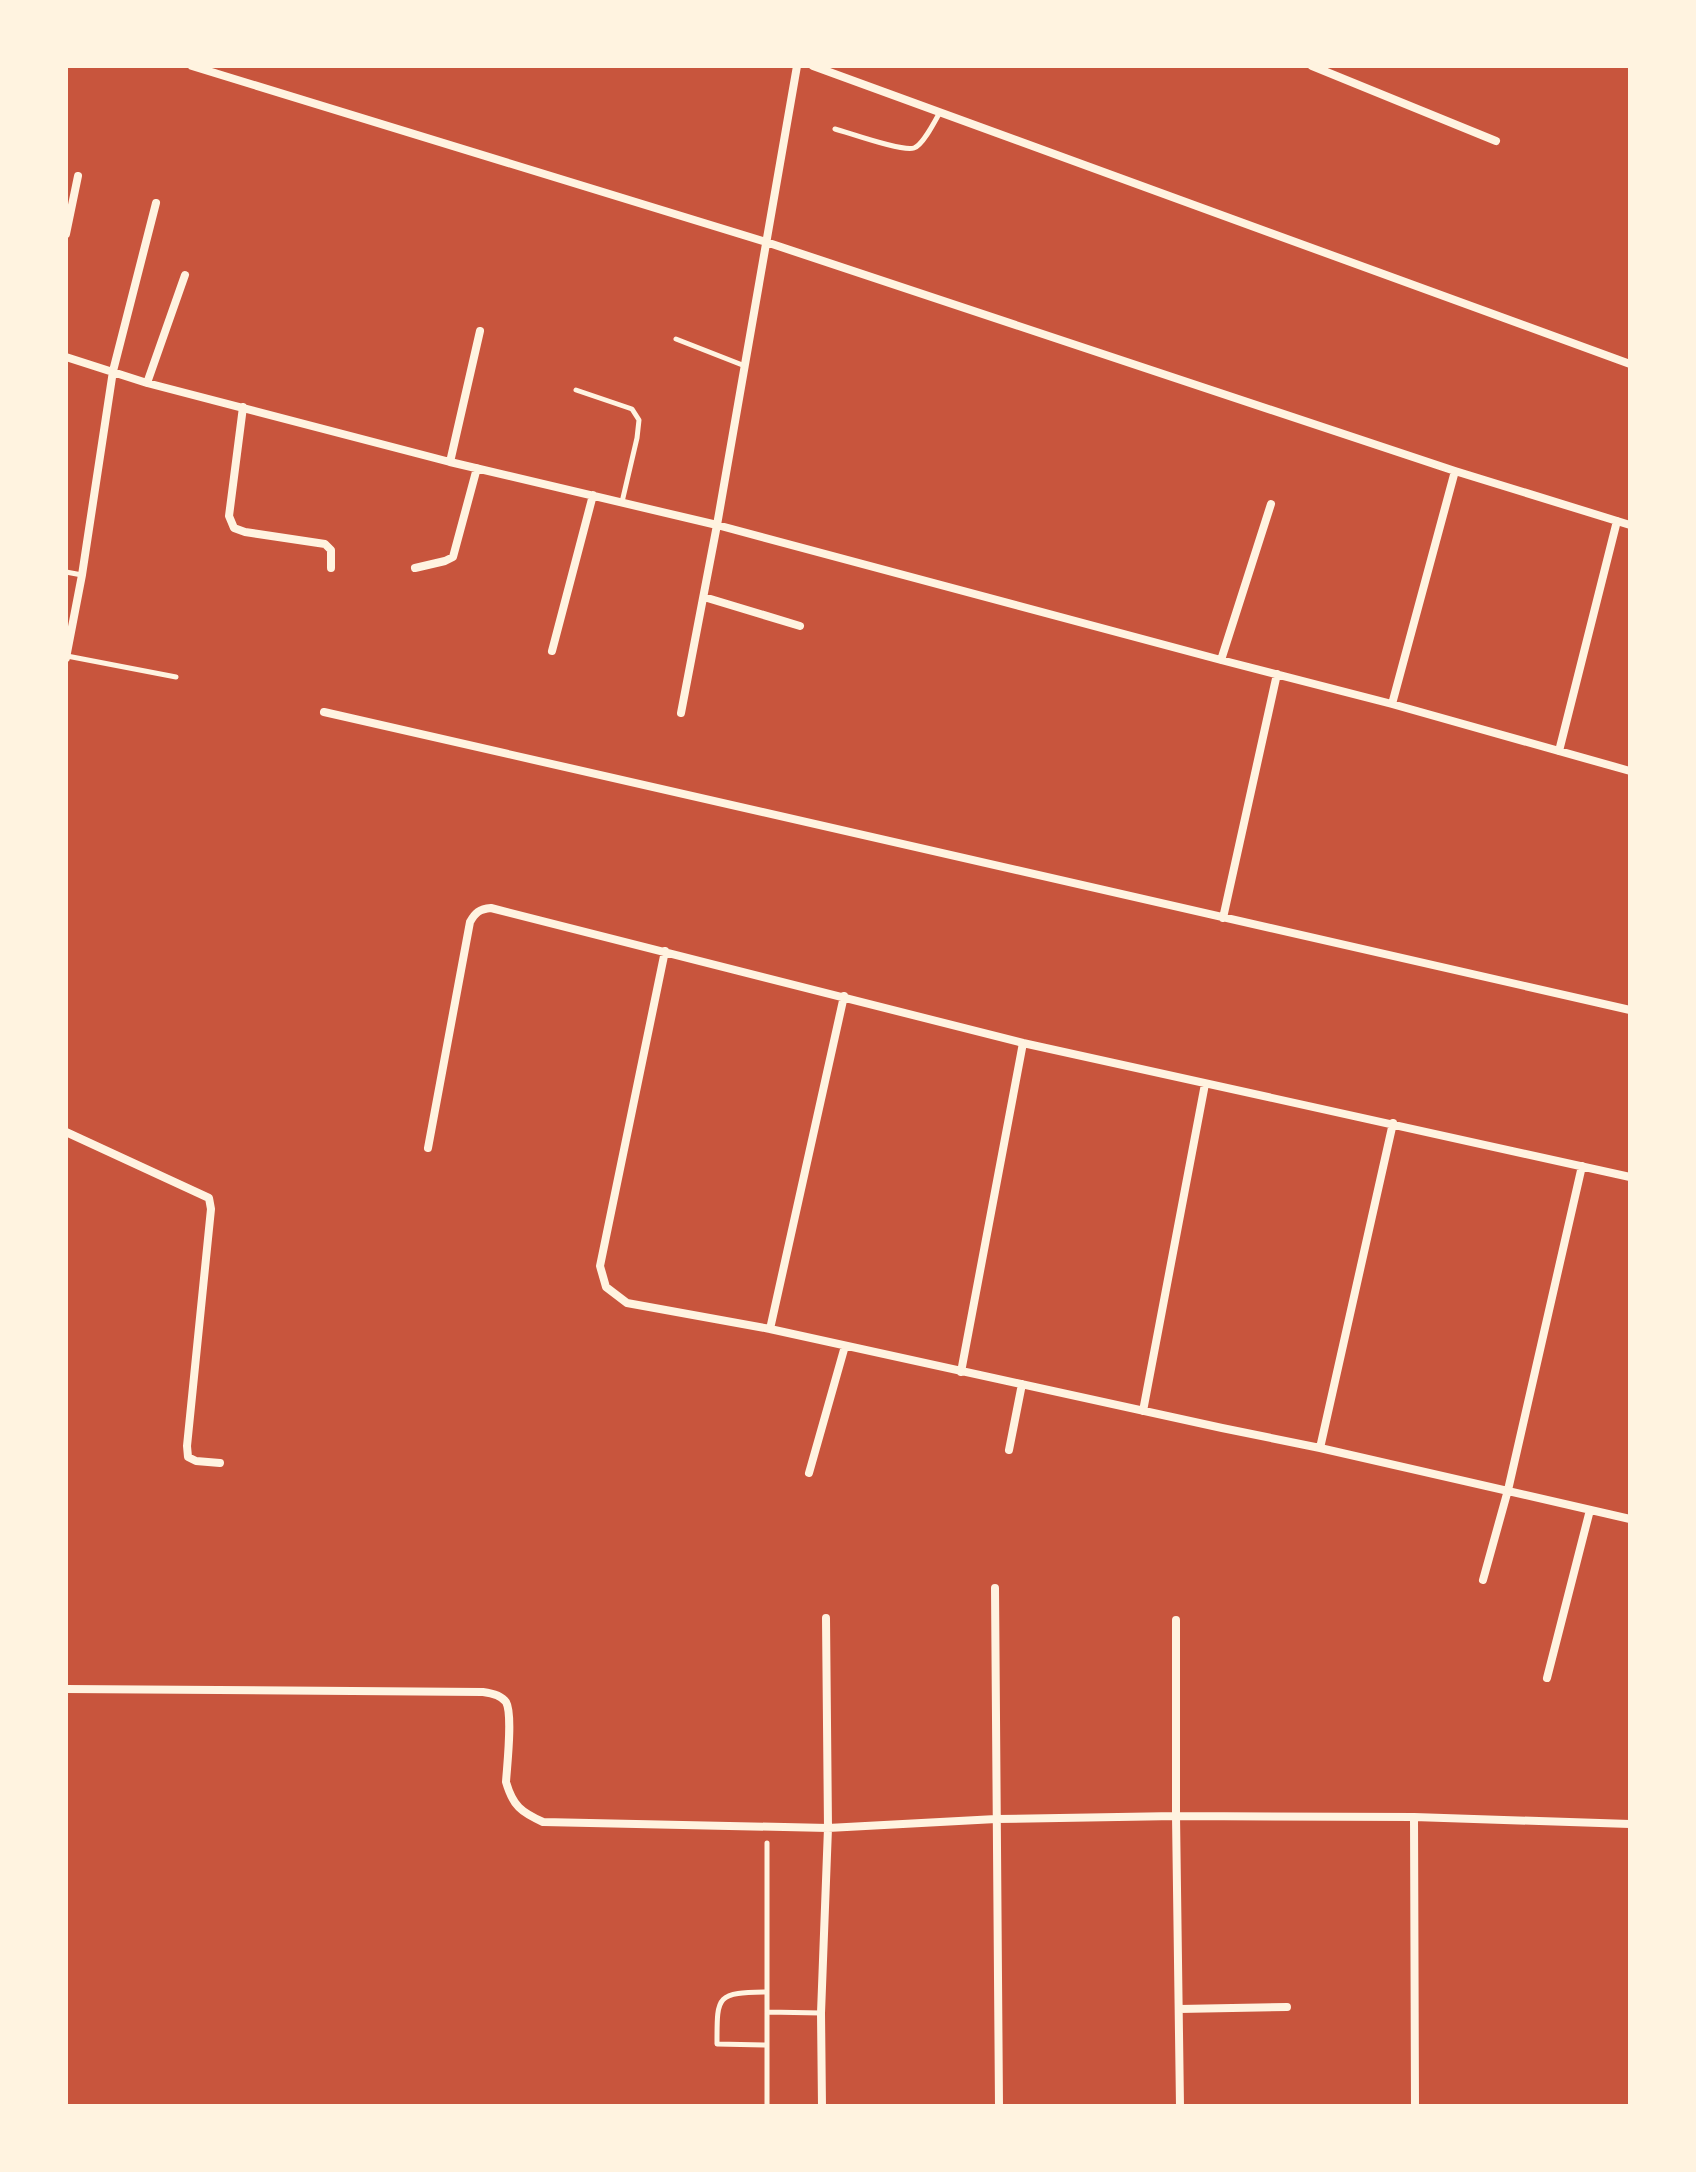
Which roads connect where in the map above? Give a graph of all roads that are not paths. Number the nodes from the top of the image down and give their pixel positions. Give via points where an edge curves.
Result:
1 (192, 66) edge
2 (797, 66) edge
3 (813, 66) edge
4 (1312, 66) edge
5 (940, 112) junction
6 (835, 129) dead end
7 (1496, 141) dead end
8 (78, 176) dead end
9 (156, 203) dead end
10 (66, 234) edge
11 (766, 242) junction
12 (185, 275) dead end
13 (480, 331) dead end
14 (676, 339) dead end
15 (66, 357) edge
16 (1630, 364) edge
17 (745, 366) junction
18 (113, 371) junction
19 (147, 383) junction
20 (576, 390) dead end
21 (243, 407) junction
22 (450, 462) junction
23 (477, 468) junction
24 (1455, 471) junction
25 (593, 495) junction
26 (622, 502) junction
27 (1271, 504) dead end
28 (1617, 521) junction
29 (717, 525) junction
30 (1630, 525) edge
31 (331, 568) dead end
32 (415, 568) dead end
33 (66, 572) edge
34 (82, 575) junction
35 (704, 597) junction
36 (800, 626) dead end
37 (552, 651) dead end
38 (66, 656) edge
39 (1221, 660) junction
40 (1277, 674) junction
41 (176, 677) dead end
42 (1392, 704) junction
43 (324, 712) dead end
44 (681, 713) dead end
45 (1559, 751) junction
46 (1630, 771) edge
47 (1223, 918) junction
48 (665, 951) junction
49 (844, 996) junction
50 (1630, 1010) edge
51 (1023, 1043) junction
52 (1205, 1084) junction
53 (1393, 1123) junction
54 (66, 1132) edge
55 (428, 1148) dead end
56 (1582, 1166) junction
57 (1630, 1177) edge
58 (770, 1329) junction
59 (845, 1346) junction
60 (961, 1372) junction
61 (1022, 1384) junction
62 (1143, 1411) junction
63 (1320, 1448) junction
64 (1009, 1450) dead end
65 (220, 1463) dead end
66 (809, 1473) dead end
67 (1508, 1490) junction
68 (1590, 1510) junction
69 (1630, 1519) edge
70 (1483, 1580) dead end
71 (995, 1588) dead end
72 (826, 1618) dead end
73 (1176, 1620) dead end
74 (1547, 1678) dead end
75 (66, 1689) edge
76 (1176, 1816) junction
77 (1414, 1817) junction
78 (996, 1819) junction
79 (1630, 1824) edge
80 (828, 1828) junction
81 (767, 1843) dead end
82 (767, 1992) junction
83 (1287, 2007) dead end
84 (1179, 2009) junction
85 (767, 2012) junction
86 (821, 2013) junction
87 (767, 2045) junction
88 (767, 2106) edge
89 (822, 2106) edge
90 (999, 2106) edge
91 (1180, 2106) edge
92 (1415, 2106) edge

1 - 11 street
2 - 11 street
3 - 5 street
4 - 7 street
5 - 6 lane via 915,148
5 - 16 street
8 - 10 street
9 - 18 street
11 - 17 street
11 - 24 street
12 - 19 street
13 - 22 street
14 - 17 lane
15 - 18 street
17 - 29 street
18 - 19 street
18 - 34 street
19 - 21 street
20 - 26 lane via 632,409 639,420
21 - 22 street
21 - 31 street via 229,516 234,528 325,544 331,550
22 - 23 street
23 - 25 street
23 - 32 street via 453,557
24 - 28 street
24 - 42 street
25 - 26 street
25 - 37 street
26 - 29 street
27 - 39 street
28 - 30 street
28 - 45 street
29 - 35 street
29 - 39 street
33 - 34 lane
34 - 38 street
35 - 36 street
35 - 44 street
38 - 41 lane
39 - 40 street
40 - 42 street
40 - 47 street
42 - 45 street
43 - 47 street
45 - 46 street
47 - 50 street
48 - 49 street
48 - 55 street via 491,908 475,914
48 - 58 street via 600,1266 606,1287 627,1303
49 - 51 street
49 - 58 street
51 - 52 street
51 - 60 street
52 - 53 street
52 - 62 street
53 - 56 street
53 - 63 street
54 - 65 street via 209,1198 187,1446 188,1457
56 - 57 street
56 - 67 street
58 - 59 street
59 - 60 street
59 - 66 street
60 - 61 street
61 - 62 street
61 - 64 street
62 - 63 street
63 - 67 street
67 - 68 street
67 - 70 street
68 - 69 street
68 - 74 street
71 - 78 street
72 - 80 street
73 - 76 street
75 - 80 street via 483,1692 505,1701 509,1713 506,1782 515,1804 543,1822
76 - 77 street
76 - 78 street
76 - 84 street
77 - 79 street
77 - 92 street
78 - 80 street
78 - 90 street
80 - 86 street
81 - 82 lane
82 - 85 lane
82 - 87 lane via 736,1992 723,1998 717,2010 717,2044
83 - 84 street
84 - 91 street
85 - 86 lane
85 - 87 lane
86 - 89 street
87 - 88 lane

